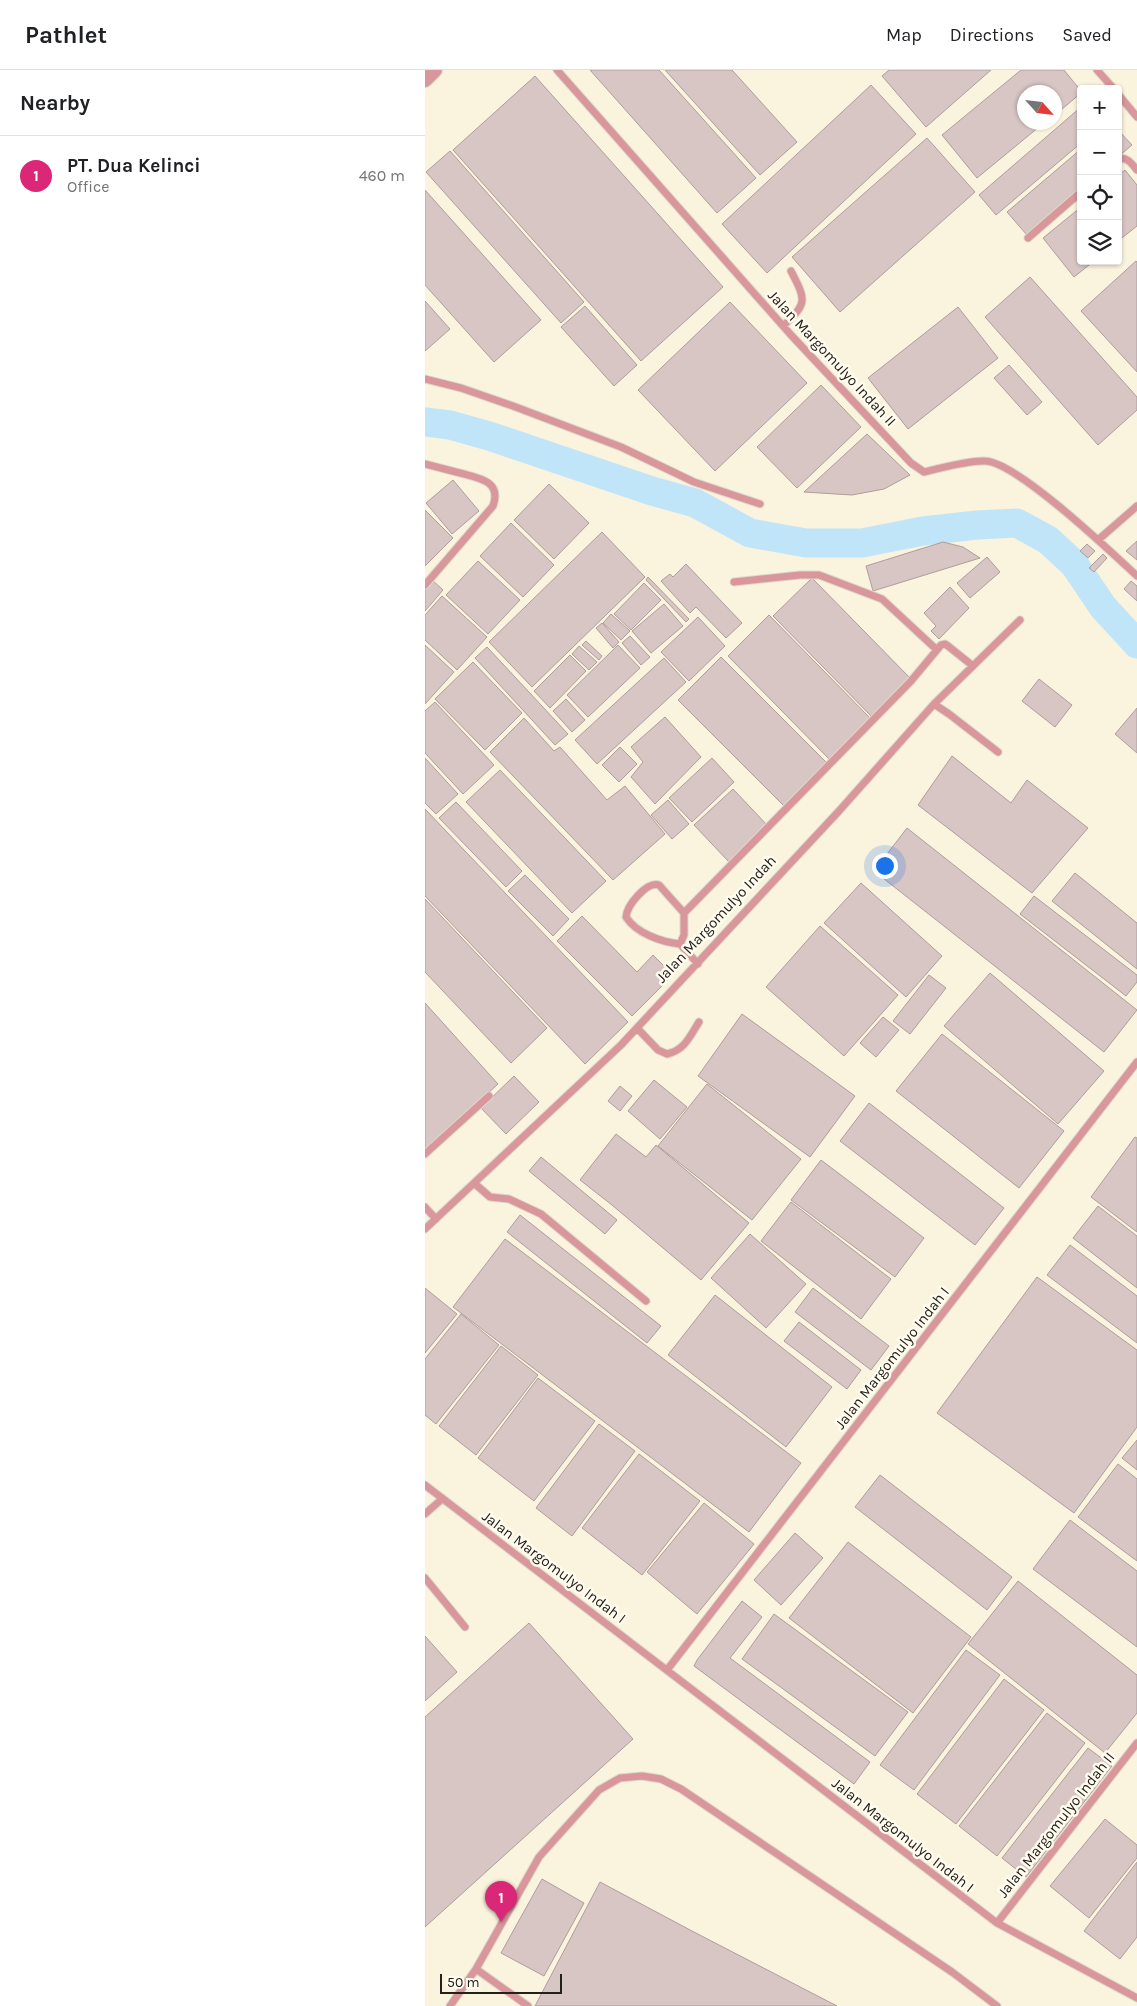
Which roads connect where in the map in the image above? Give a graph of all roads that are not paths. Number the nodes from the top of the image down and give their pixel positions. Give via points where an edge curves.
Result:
1 (435, 70) edge
2 (557, 70) edge
3 (1097, 70) edge
4 (425, 80) edge
5 (1110, 85) edge
6 (1122, 99) edge
7 (1137, 118) edge
8 (1122, 158) edge
9 (1137, 170) edge
10 (1077, 195) edge
11 (1028, 238) dead end
12 (791, 271) dead end
13 (783, 326) junction
14 (425, 379) edge
15 (425, 464) edge
16 (760, 504) dead end
17 (1137, 506) edge
18 (1098, 540) junction
19 (1137, 576) edge
20 (734, 582) dead end
21 (425, 585) edge
22 (1020, 620) dead end
23 (937, 650) junction
24 (973, 666) junction
25 (934, 704) junction
26 (998, 752) dead end
27 (684, 913) junction
28 (680, 944) junction
29 (698, 964) junction
30 (699, 1022) dead end
31 (637, 1028) junction
32 (1137, 1062) edge
33 (489, 1096) dead end
34 (425, 1154) edge
35 (474, 1183) junction
36 (425, 1207) edge
37 (436, 1219) junction
38 (425, 1229) edge
39 (646, 1301) dead end
40 (425, 1485) edge
41 (442, 1499) junction
42 (425, 1514) edge
43 (425, 1578) edge
44 (465, 1627) dead end
45 (667, 1670) junction
46 (1137, 1743) edge
47 (997, 1923) junction
48 (476, 1969) junction
49 (1137, 1998) edge
50 (450, 2006) edge
51 (528, 2006) edge
52 (997, 2006) edge

1 - 4 street
2 - 13 lane, Jalan Margomulyo Indah II
3 - 5 lane
6 - 7 lane
8 - 9 lane
10 - 11 lane
12 - 13 lane via 803,301 800,310
13 - 18 lane, Jalan Margomulyo Indah II via 917,469 924,472 984,461 998,463
14 - 16 lane via 513,406 621,447 694,482
15 - 21 lane via 480,478 494,488 496,497 493,506
17 - 18 lane
18 - 19 lane
20 - 23 lane via 819,575 882,599
22 - 24 lane, Jalan Margomulyo Indah
23 - 24 lane via 945,644
23 - 27 lane via 911,681
24 - 25 lane, Jalan Margomulyo Indah
25 - 26 lane
25 - 29 lane, Jalan Margomulyo Indah
27 - 28 lane via 684,935
27 - 28 lane via 659,885 654,884 648,886 626,913 629,922 644,932 668,943
28 - 29 lane
29 - 31 lane, Jalan Margomulyo Indah
30 - 31 lane via 678,1052 667,1054 658,1050
31 - 35 lane, Jalan Margomulyo Indah
32 - 45 lane, Jalan Margomulyo Indah I
33 - 34 lane
35 - 37 lane, Jalan Margomulyo Indah
35 - 39 lane via 490,1197 509,1199 541,1214
36 - 37 lane
37 - 38 lane, Jalan Margomulyo Indah
40 - 41 lane, Jalan Margomulyo Indah I
41 - 42 lane
41 - 45 lane, Jalan Margomulyo Indah I
43 - 44 lane
45 - 47 lane, Jalan Margomulyo Indah I
46 - 47 lane, Jalan Margomulyo Indah II
47 - 49 lane, Jalan Margomulyo Indah I
48 - 50 lane
48 - 51 lane
48 - 52 lane via 539,1856 599,1790 620,1778 643,1776 661,1779 681,1790 952,1972

